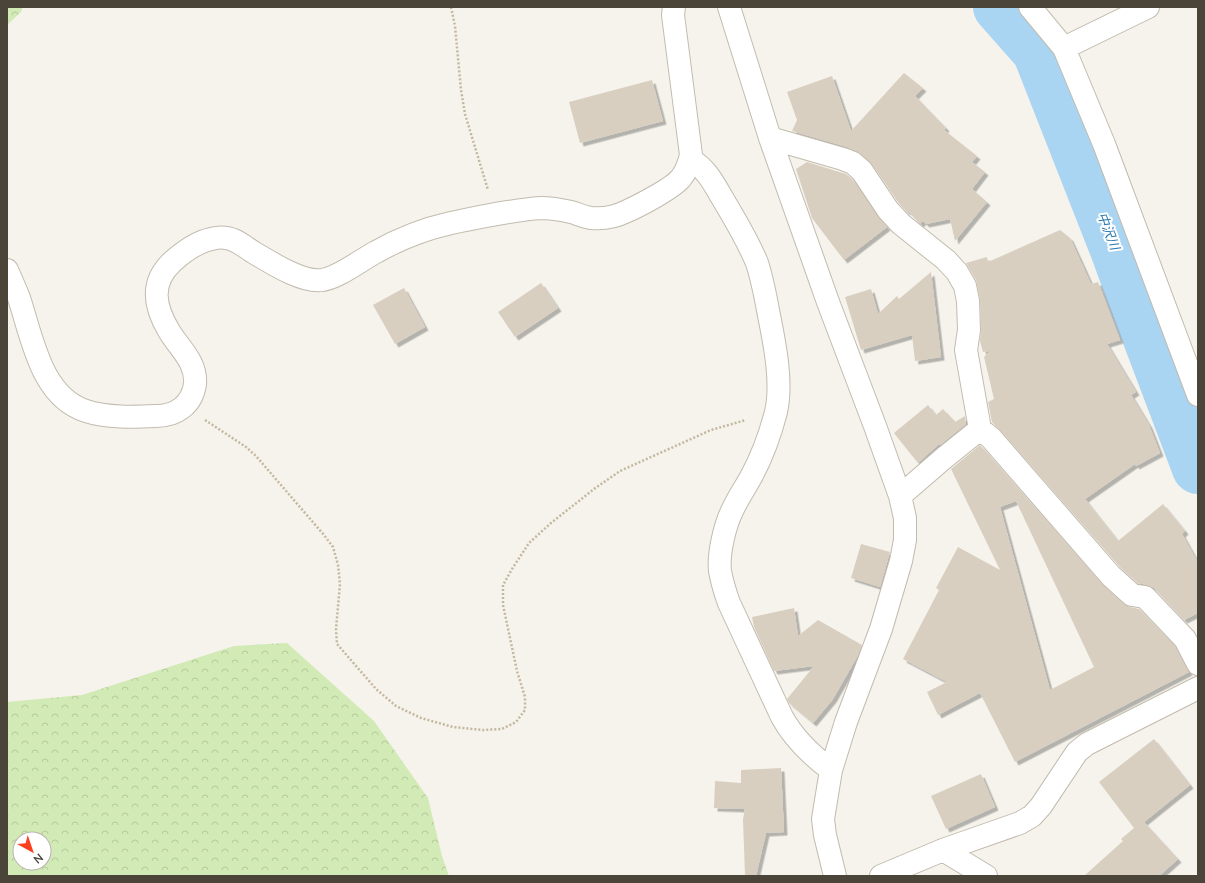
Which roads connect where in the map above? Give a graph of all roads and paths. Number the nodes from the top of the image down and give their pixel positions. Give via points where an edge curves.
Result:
1 (451, 7) edge
2 (674, 7) edge
3 (730, 7) edge
4 (1030, 7) edge
5 (1148, 7) edge
6 (1064, 48) junction
7 (770, 138) junction
8 (690, 159) junction
9 (495, 214) junction
10 (7, 270) edge
11 (1198, 395) edge
12 (186, 405) junction
13 (748, 419) dead end
14 (980, 429) junction
15 (900, 496) junction
16 (1198, 664) edge
17 (1198, 688) edge
18 (831, 770) junction
19 (943, 850) junction
20 (835, 876) edge
21 (881, 876) edge
22 (986, 876) edge

1 - 9 path via 465,114
2 - 8 street via 689,129
3 - 7 street
4 - 6 street
5 - 6 street
6 - 11 street via 1104,144
7 - 14 street via 853,163 862,171 896,219 957,272 965,286 968,301 969,330 966,350
7 - 15 street
8 - 9 street via 689,166 681,178 668,189 608,218 589,218 543,208
8 - 18 street via 707,173 742,230 756,263 770,320 778,386 776,410 768,440 752,477 732,509 726,528 720,569 723,586 789,730 816,759
9 - 12 street via 405,237 334,277 321,281 304,278 285,270 227,238 212,238 197,244 165,269 156,291 168,330 193,367 195,382
10 - 12 street via 42,368 61,396 73,406 87,412 130,417 174,414
12 - 13 path via 256,456 333,547 340,584 337,644 376,689 396,706 421,718 453,728 483,730 502,729 516,722 525,710 525,697 503,605 503,585 530,543 551,523 620,471 711,430
14 - 15 street
14 - 16 street via 991,438 1111,576 1132,595 1145,597 1185,639
15 - 18 street via 905,518 902,561
17 - 19 street via 1087,744 1077,752 1032,816 1020,823
18 - 20 street via 823,819
19 - 21 street
19 - 22 street

